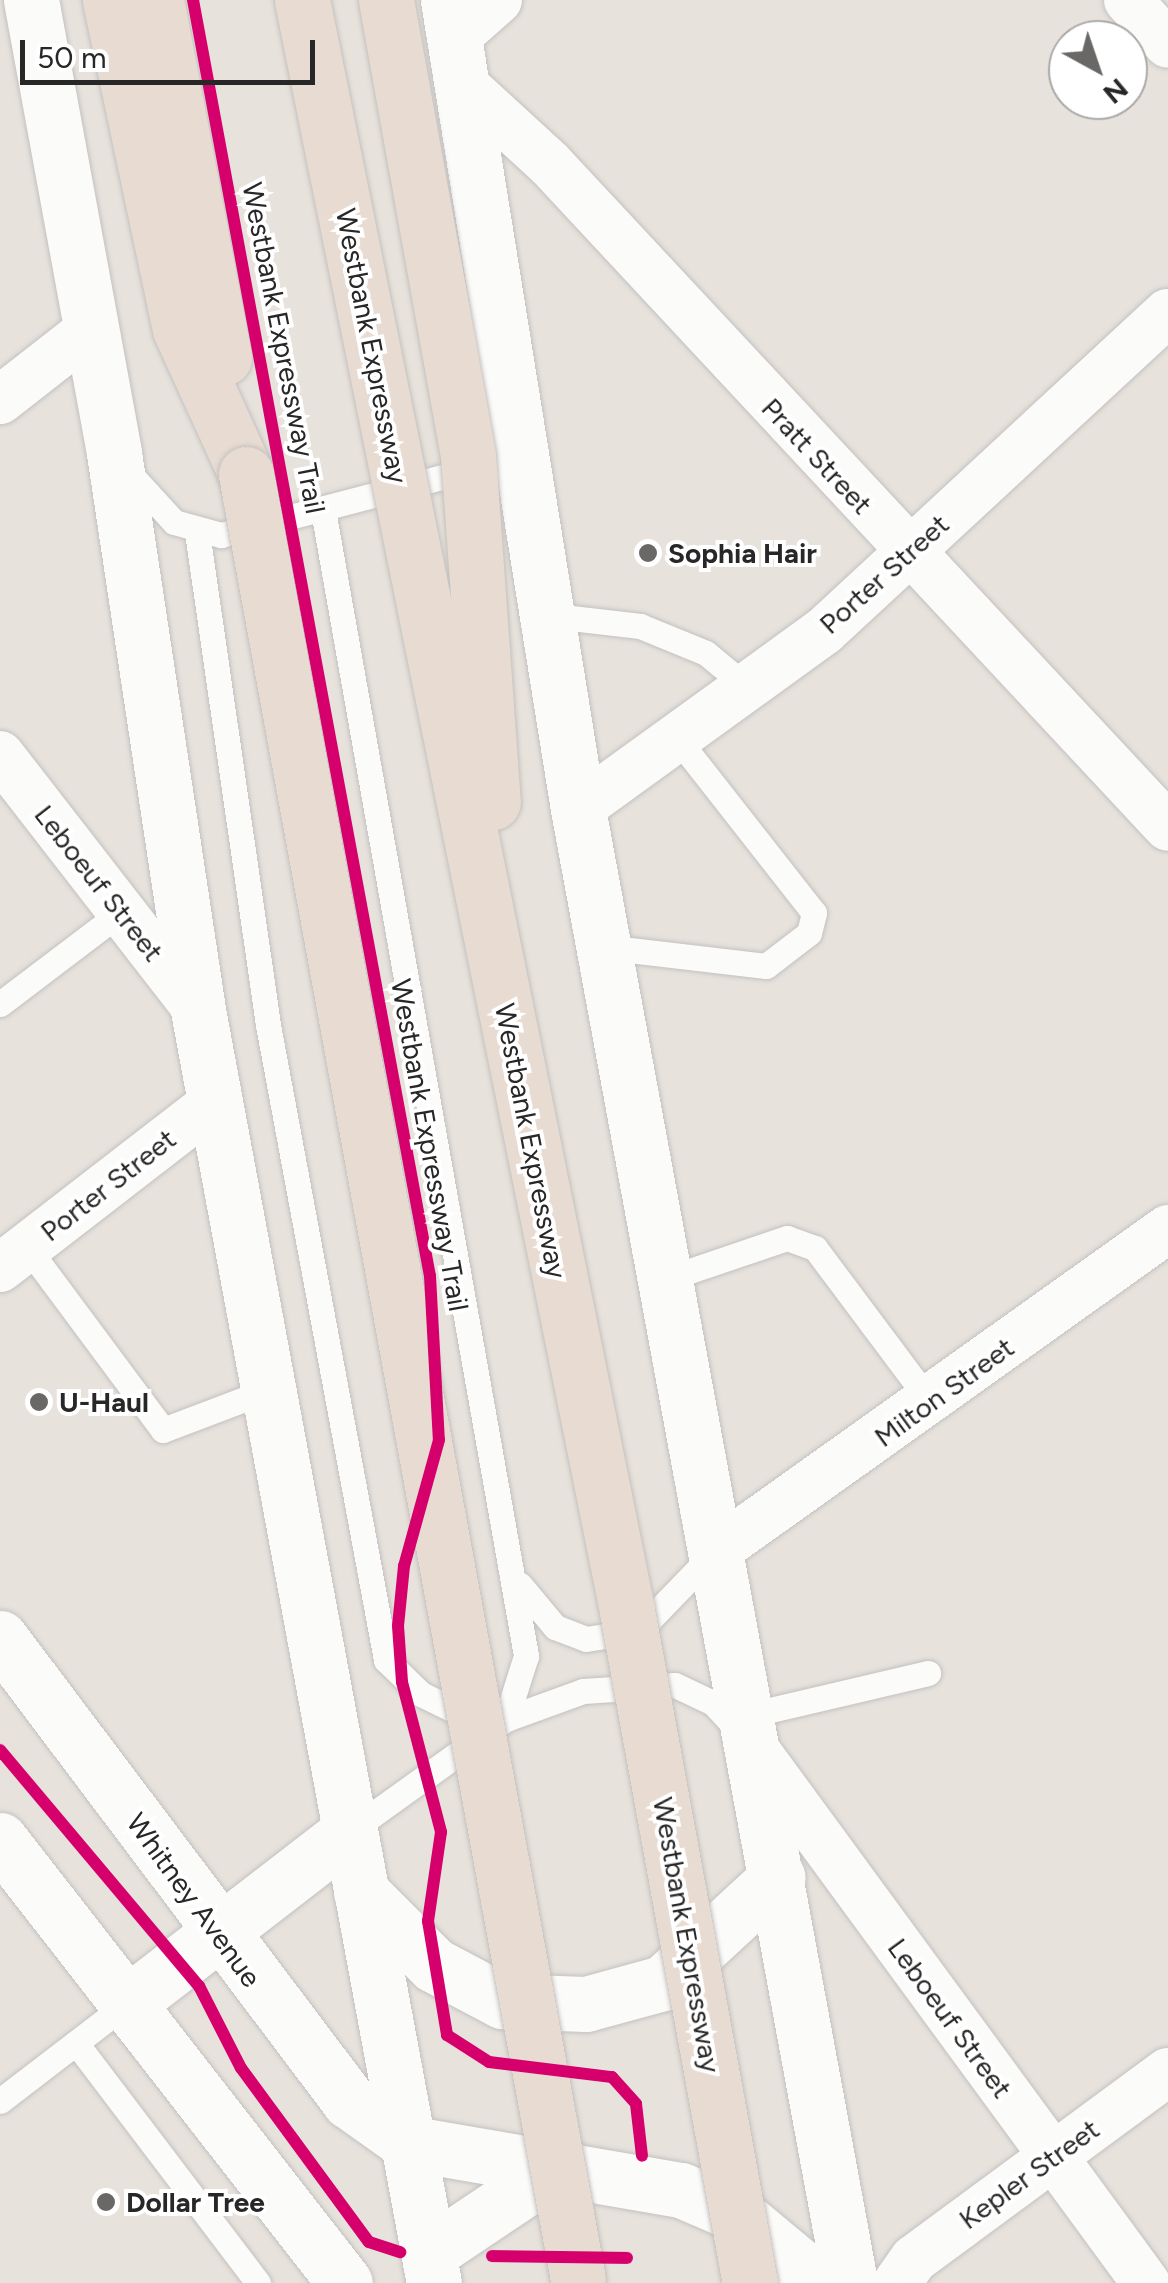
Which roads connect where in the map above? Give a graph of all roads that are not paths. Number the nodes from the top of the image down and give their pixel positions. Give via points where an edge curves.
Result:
1 (30, 0) edge
2 (110, 0) edge
3 (156, 0) edge
4 (302, 0) edge
5 (386, 0) edge
6 (498, 0) edge
7 (1128, 0) edge
8 (456, 41) edge
9 (1168, 44) edge
10 (1168, 313) edge
11 (92, 328) junction
12 (0, 400) edge
13 (511, 414) junction
14 (114, 453) junction
15 (246, 474) junction
16 (323, 510) junction
17 (197, 532) junction
18 (907, 554) junction
19 (545, 616) junction
20 (747, 687) junction
21 (677, 738) junction
22 (0, 755) edge
23 (578, 809) junction
24 (1168, 827) edge
25 (121, 912) junction
26 (604, 947) junction
27 (0, 1004) edge
28 (198, 1010) junction
29 (509, 1029) junction
30 (216, 1101) junction
31 (1168, 1229) edge
32 (14, 1258) edge
33 (666, 1278) junction
34 (270, 1389) junction
35 (930, 1402) junction
36 (716, 1550) junction
37 (513, 1572) junction
38 (0, 1638) edge
39 (928, 1673) dead end
40 (506, 1719) junction
41 (752, 1733) junction
42 (350, 1831) junction
43 (0, 1840) edge
44 (778, 1877) junction
45 (361, 1892) junction
46 (220, 1933) junction
47 (130, 2002) junction
48 (76, 2043) junction
49 (1168, 2072) edge
50 (0, 2100) edge
51 (408, 2143) junction
52 (1052, 2158) junction
53 (562, 2164) junction
54 (432, 2268) edge
55 (578, 2282) edge
56 (258, 2283) edge
57 (345, 2283) edge
58 (750, 2283) edge
59 (820, 2283) edge
60 (850, 2283) edge
61 (897, 2283) edge
62 (1146, 2283) edge

1 - 11 main road
2 - 15 highway via 180,329
3 - 15 highway
4 - 29 highway, Westbank Expressway, bridge
5 - 29 highway, bridge via 468,455
6 - 8 street
7 - 9 street
8 - 13 main road
8 - 18 street, Pratt Street via 550,164
10 - 18 street, Porter Street
11 - 12 street
11 - 14 main road
13 - 16 lane via 488,458 461,476
13 - 19 main road
14 - 17 lane via 153,504
14 - 28 main road
15 - 55 highway, bridge
16 - 17 lane via 221,535
16 - 37 lane
17 - 40 lane via 268,1025 386,1660 422,1694 462,1714
18 - 20 street, Porter Street
18 - 24 street, Pratt Street
19 - 20 lane via 640,626 706,654
19 - 23 main road
20 - 21 street, Porter Street
21 - 23 street, Porter Street
21 - 26 lane via 814,914 808,933 766,966
22 - 25 street, Leboeuf Street
23 - 26 main road
25 - 27 lane
25 - 28 street, Leboeuf Street
26 - 33 main road
28 - 30 main road
29 - 58 highway, Westbank Expressway, bridge
30 - 32 street, Porter Street
30 - 34 main road
31 - 35 street, Milton Street
32 - 34 lane via 163,1430
33 - 35 lane via 787,1238 815,1248
33 - 36 main road
34 - 42 main road
35 - 36 street, Milton Street
36 - 37 lane via 650,1618 586,1639 531,1606
36 - 41 main road
37 - 40 lane via 526,1656
38 - 46 main road, Whitney Avenue
39 - 41 lane
40 - 41 lane via 583,1691 675,1686 713,1703
40 - 42 lane
41 - 44 main road
41 - 52 street, Leboeuf Street
42 - 45 main road
42 - 46 main road
43 - 47 main road
44 - 45 main road via 663,1983 586,2004 502,2001 434,1965
44 - 60 main road
45 - 51 main road
46 - 47 main road
46 - 51 main road, Whitney Avenue via 308,2057
47 - 48 lane
47 - 57 main road
48 - 50 lane
48 - 56 lane
49 - 52 street, Kepler Street
51 - 53 main road
51 - 54 main road
52 - 61 street, Kepler Street via 914,2259
52 - 62 street, Leboeuf Street
53 - 54 main road
53 - 59 main road via 681,2190 737,2214

